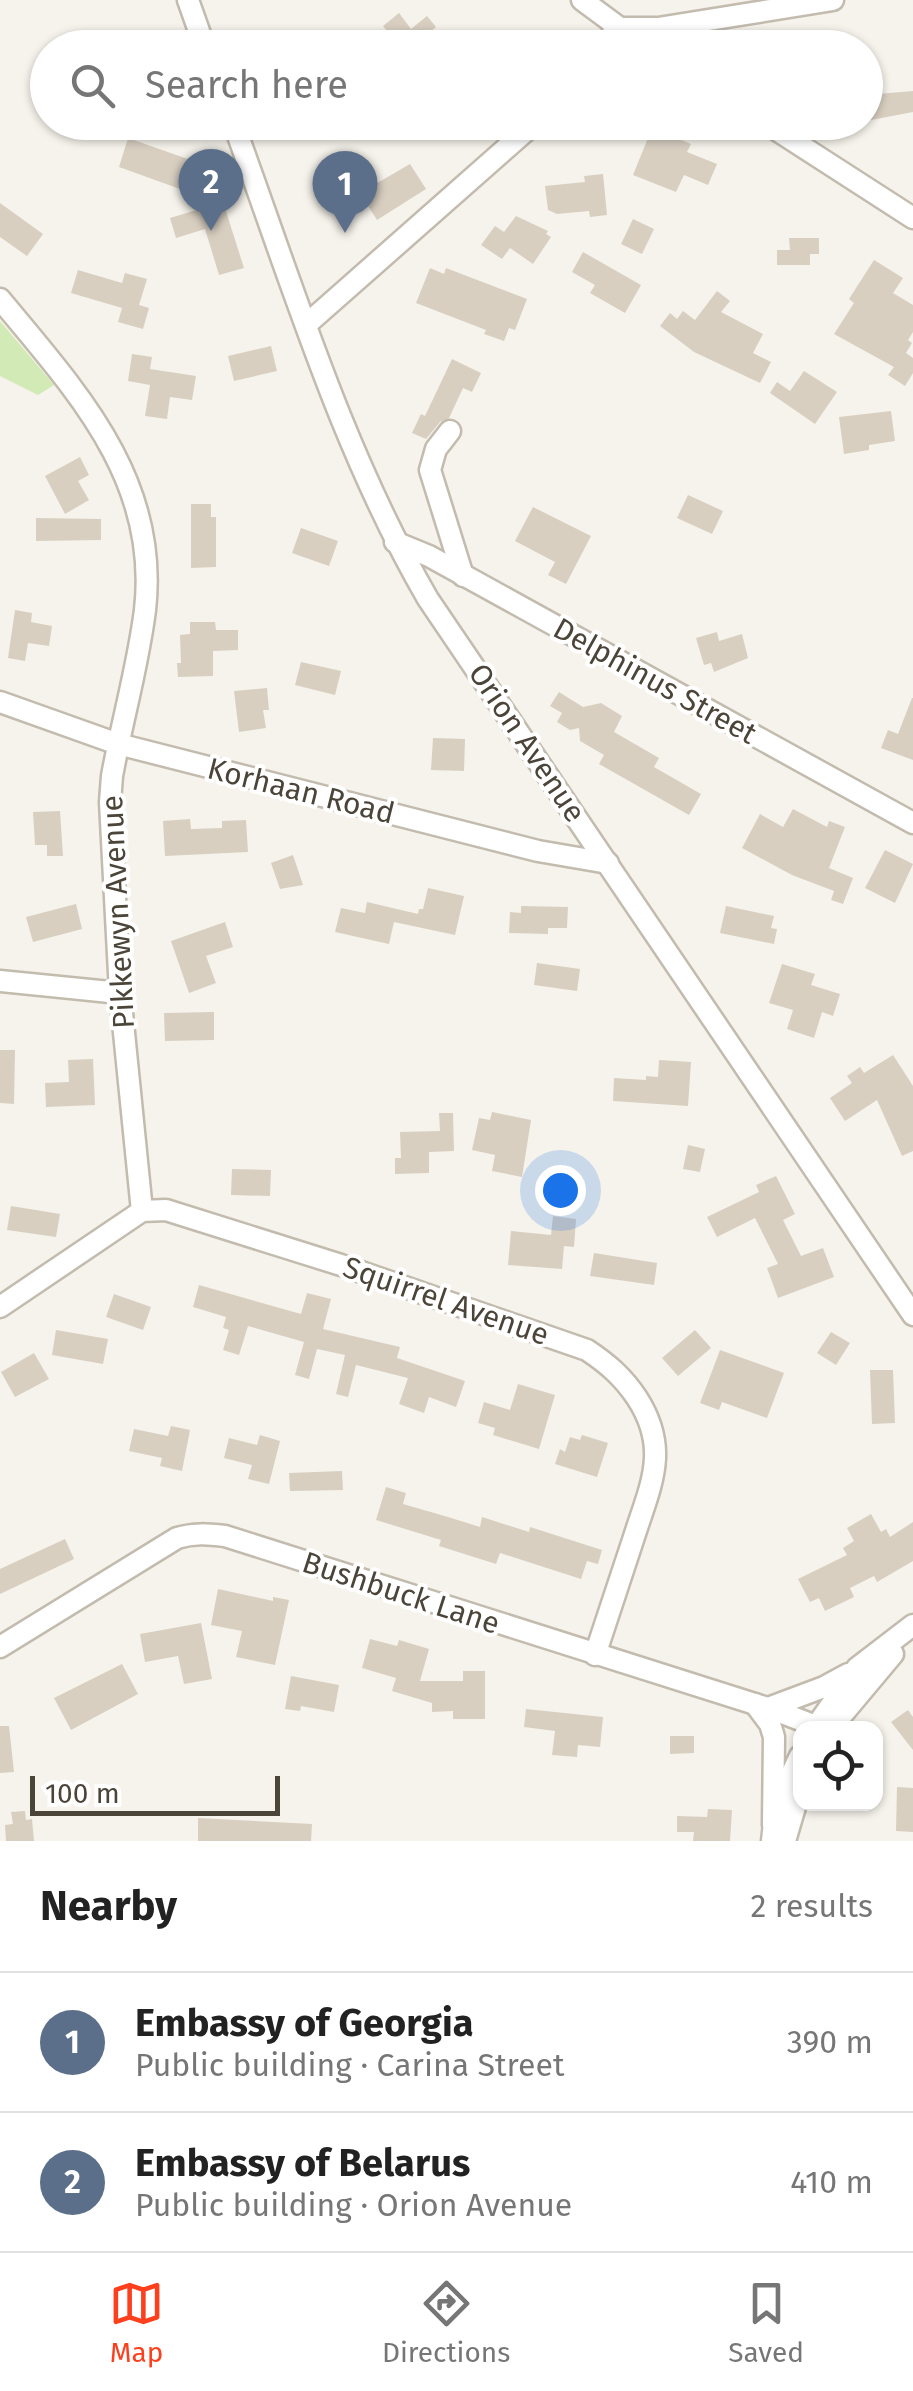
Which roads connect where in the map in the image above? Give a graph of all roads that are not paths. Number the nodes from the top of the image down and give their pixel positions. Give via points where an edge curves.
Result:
1 (188, 0) edge
2 (582, 0) edge
3 (833, 0) edge
4 (616, 28) junction
5 (199, 30) edge
6 (619, 30) edge
7 (240, 140) edge
8 (516, 140) edge
9 (792, 140) edge
10 (913, 218) edge
11 (0, 300) edge
12 (307, 324) junction
13 (450, 431) dead end
14 (395, 542) junction
15 (463, 576) junction
16 (0, 702) edge
17 (118, 744) junction
18 (913, 823) edge
19 (608, 862) junction
20 (0, 980) edge
21 (120, 993) junction
22 (142, 1212) junction
23 (0, 1307) edge
24 (913, 1315) edge
25 (913, 1625) edge
26 (913, 1636) edge
27 (0, 1646) edge
28 (596, 1655) junction
29 (857, 1668) junction
30 (761, 1706) junction
31 (802, 1721) edge
32 (825, 1721) edge
33 (828, 1721) edge
34 (793, 1772) edge
35 (793, 1804) edge
36 (777, 1836) edge

1 - 5 street
2 - 4 street
3 - 4 street via 658,28
4 - 6 street
7 - 12 street, Orion Avenue
8 - 12 street
9 - 10 street
11 - 17 street, Pikkewyn Avenue via 106,436 136,501 145,608
12 - 14 street, Orion Avenue
13 - 15 street via 430,470
14 - 15 street, Delphinus Street
14 - 19 street, Orion Avenue
15 - 18 street, Delphinus Street
16 - 17 street, Korhaan Road
17 - 19 street, Korhaan Road via 538,851
17 - 21 street, Pikkewyn Avenue via 110,802
19 - 24 street, Orion Avenue
20 - 21 street
21 - 22 street, Pikkewyn Avenue
22 - 23 street
22 - 28 street, Squirrel Avenue via 175,1212 341,1265 574,1345 610,1364 651,1420 657,1455
25 - 29 street
26 - 33 street
27 - 28 street, Bushbuck Lane via 195,1533 225,1536
28 - 30 street, Bushbuck Lane
29 - 30 street via 824,1687
29 - 32 street
30 - 31 street, Bushbuck Lane
30 - 36 street via 774,1736
34 - 36 street
35 - 36 street

